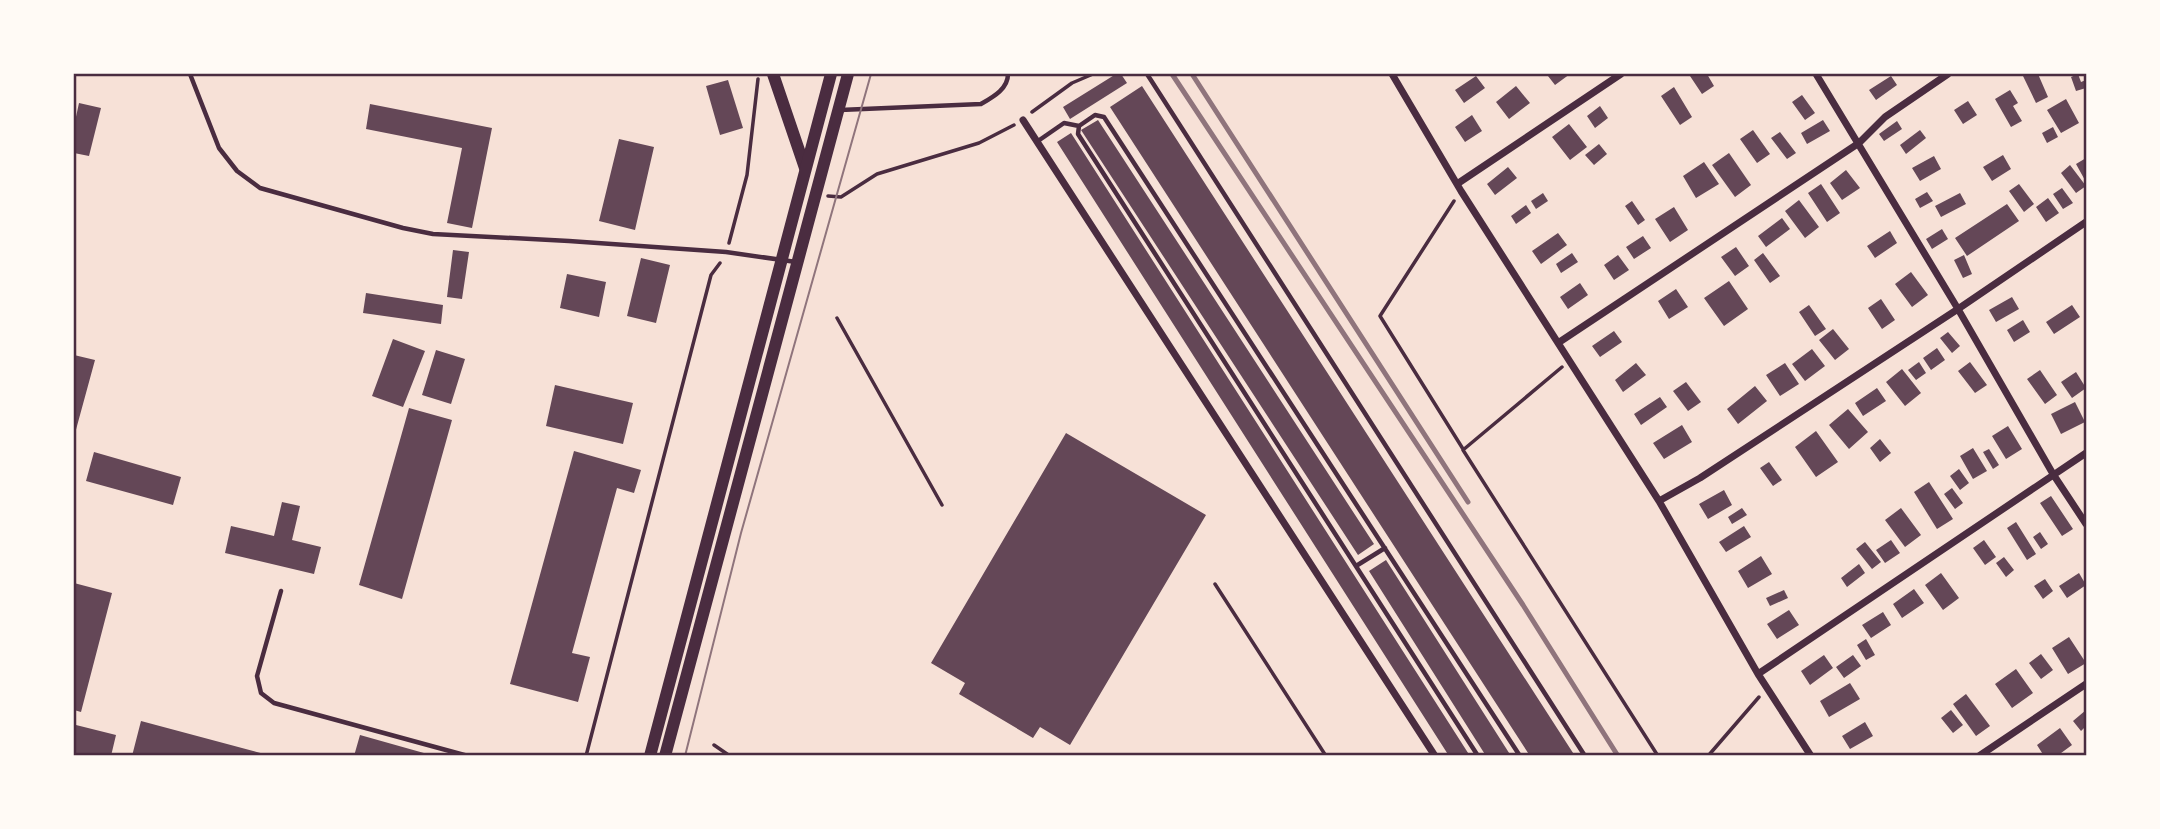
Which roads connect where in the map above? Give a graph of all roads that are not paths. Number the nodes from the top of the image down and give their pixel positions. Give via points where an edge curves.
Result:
1 (190, 74) edge
2 (773, 74) edge
3 (831, 74) edge
4 (848, 74) edge
5 (1008, 74) edge
6 (1147, 74) edge
7 (1392, 74) edge
8 (1621, 74) edge
9 (1816, 74) edge
10 (1948, 74) edge
11 (838, 110) junction
12 (1023, 120) road end
13 (1079, 126) junction
14 (1038, 141) junction
15 (1858, 143) junction
16 (805, 168) junction
17 (1459, 187) junction
18 (815, 194) junction
19 (2087, 222) edge
20 (782, 259) junction
21 (797, 262) junction
22 (1958, 309) junction
23 (1558, 343) junction
24 (2087, 453) edge
25 (2053, 474) junction
26 (1659, 501) junction
27 (2087, 523) edge
28 (1385, 548) junction
29 (1356, 566) junction
30 (281, 591) dead end
31 (1758, 674) junction
32 (2087, 684) edge
33 (468, 755) edge
34 (650, 755) edge
35 (665, 755) edge
36 (1435, 755) edge
37 (1478, 755) edge
38 (1520, 755) edge
39 (1586, 755) edge
40 (1811, 755) edge
41 (1979, 755) edge

1 - 20 lane via 219,148 237,171 260,187 433,234
2 - 16 main road
3 - 16 main road
4 - 11 main road
5 - 11 lane via 997,95 981,104
6 - 39 lane
7 - 17 street
8 - 17 street
9 - 15 street
10 - 15 street via 1885,117
11 - 18 main road
12 - 14 street
13 - 14 lane via 1064,123
13 - 28 lane via 1095,115 1104,117
13 - 29 lane via 1078,134
14 - 36 street
15 - 22 street
15 - 23 street
16 - 18 street
16 - 20 main road
17 - 23 street
18 - 21 main road
19 - 22 street
20 - 21 lane
20 - 34 main road
21 - 35 main road
22 - 25 street
22 - 26 street
23 - 26 street
24 - 25 street
25 - 27 street
25 - 31 street
26 - 31 street
28 - 29 lane
28 - 38 lane
29 - 37 lane
30 - 33 lane via 257,676 261,693 274,703
31 - 40 street
32 - 41 street

